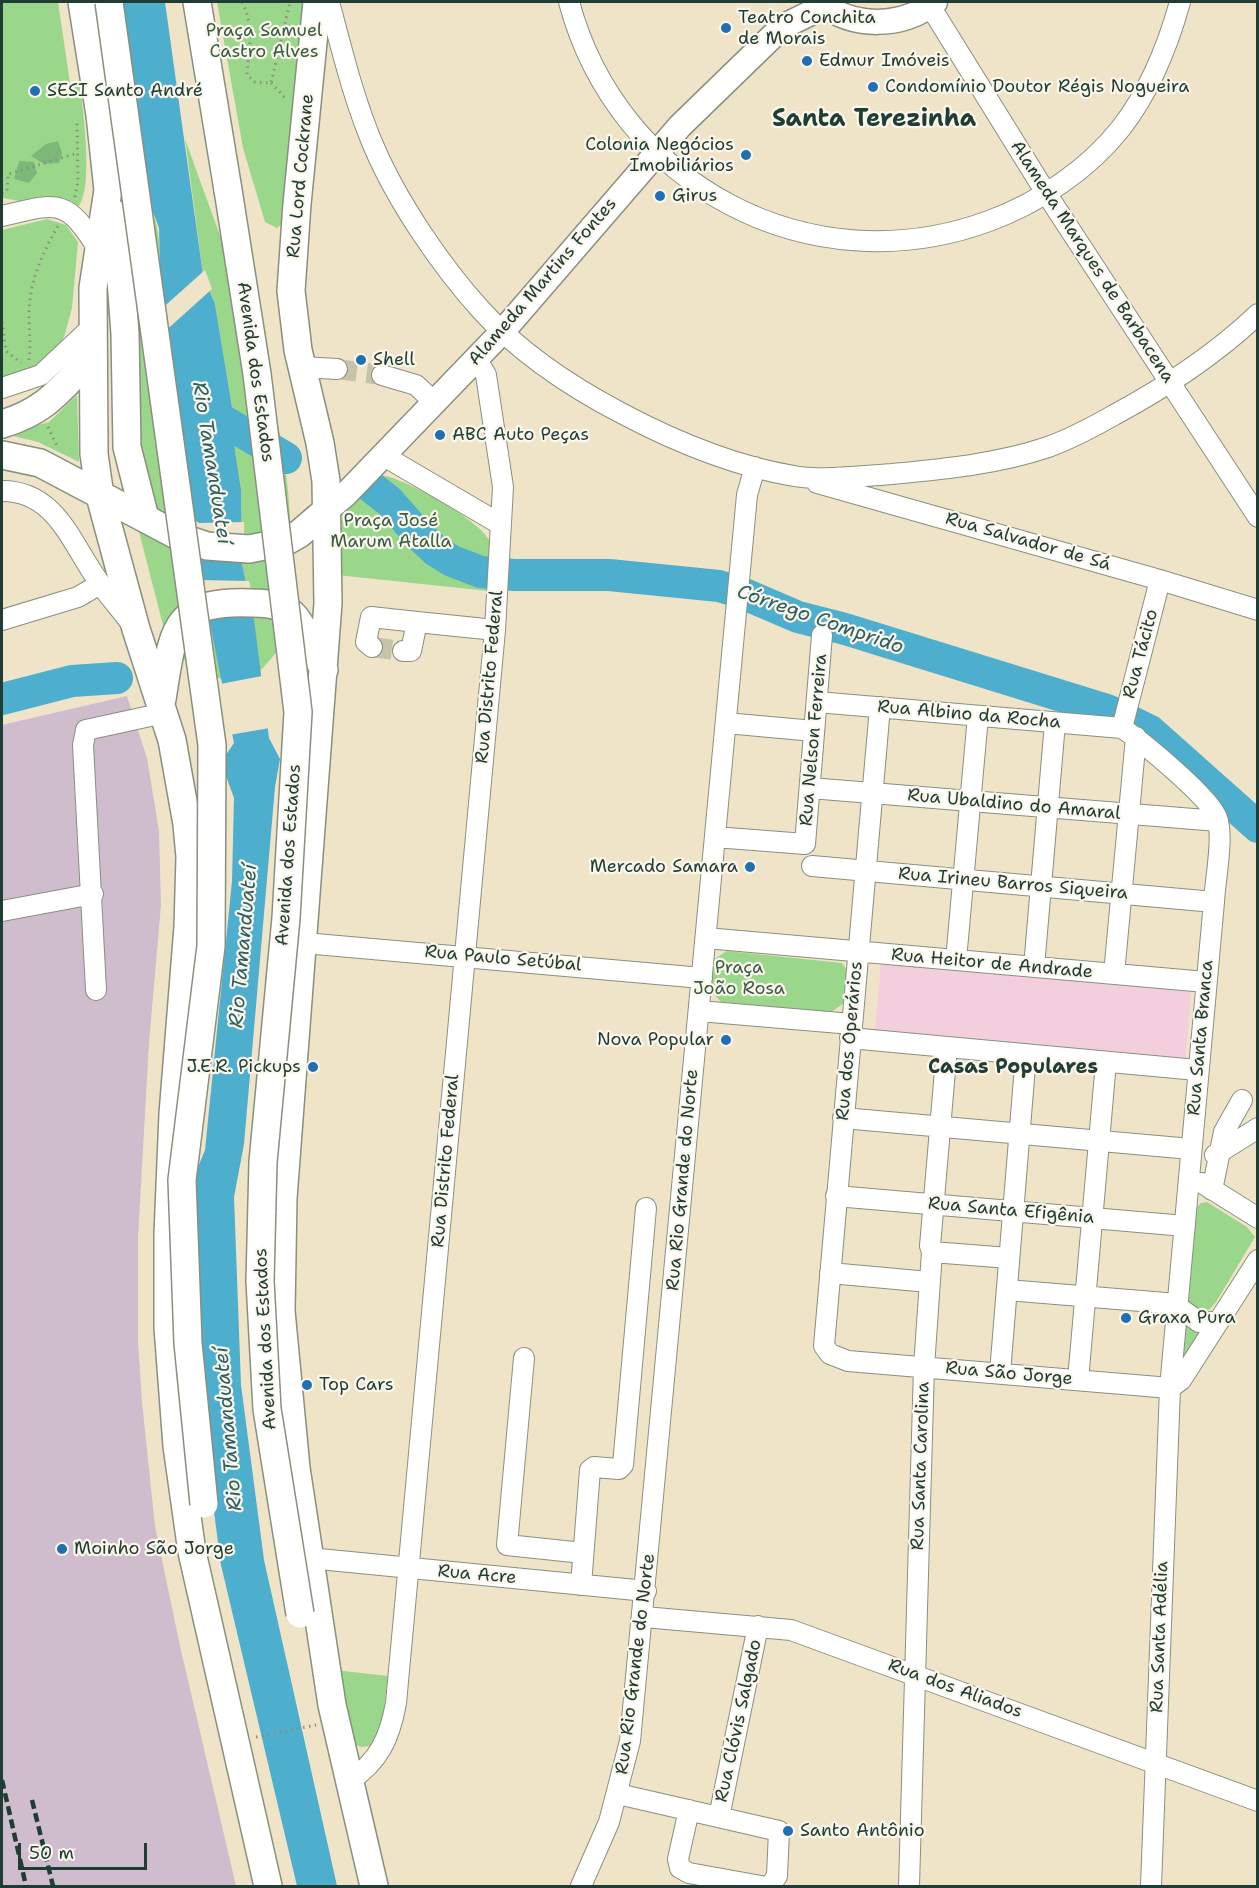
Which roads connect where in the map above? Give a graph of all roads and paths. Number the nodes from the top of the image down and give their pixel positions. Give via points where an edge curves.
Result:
1 (82, 2) edge
2 (109, 2) edge
3 (197, 2) edge
4 (242, 2) edge
5 (290, 2) edge
6 (317, 2) edge
7 (329, 2) edge
8 (569, 2) edge
9 (790, 2) edge
10 (1180, 2) edge
11 (823, 4) edge
12 (933, 4) edge
13 (782, 27) junction
14 (77, 115) dead end
15 (78, 153) junction
16 (657, 153) junction
17 (108, 190) junction
18 (2, 193) edge
19 (1046, 193) junction
20 (67, 210) junction
21 (3, 214) edge
22 (98, 249) junction
23 (1257, 314) edge
24 (2, 322) edge
25 (92, 327) junction
26 (503, 331) junction
27 (93, 356) junction
28 (300, 359) junction
29 (477, 360) junction
30 (337, 369) tunnel mouth
31 (382, 375) tunnel mouth
32 (1171, 384) junction
33 (2, 388) edge
34 (434, 402) junction
35 (38, 410) junction
36 (2, 424) edge
37 (320, 442) junction
38 (2, 455) edge
39 (384, 456) junction
40 (755, 467) junction
41 (62, 474) junction
42 (797, 477) junction
43 (2, 491) edge
44 (100, 496) junction
45 (327, 510) junction
46 (1257, 517) edge
47 (145, 518) junction
48 (500, 524) junction
49 (299, 534) junction
50 (1160, 580) junction
51 (100, 584) junction
52 (1257, 610) edge
53 (2, 620) edge
54 (417, 622) junction
55 (136, 629) junction
56 (495, 630) junction
57 (822, 635) dead end
58 (372, 647) dead end
59 (403, 651) dead end
60 (324, 670) junction
61 (817, 702) junction
62 (880, 707) junction
63 (162, 708) junction
64 (978, 716) junction
65 (726, 723) junction
66 (1055, 723) junction
67 (1126, 726) junction
68 (814, 731) junction
69 (810, 788) junction
70 (872, 793) junction
71 (970, 801) junction
72 (1047, 807) junction
73 (1129, 814) junction
74 (1218, 821) junction
75 (715, 837) junction
76 (812, 866) dead end
77 (865, 871) junction
78 (963, 879) junction
79 (1041, 886) junction
80 (1121, 893) junction
81 (93, 894) junction
82 (1214, 902) junction
83 (2, 911) edge
84 (706, 938) junction
85 (304, 943) junction
86 (858, 951) junction
87 (465, 955) junction
88 (956, 960) junction
89 (1034, 967) junction
90 (1114, 974) junction
91 (702, 978) junction
92 (1206, 982) junction
93 (96, 990) dead end
94 (699, 1011) junction
95 (851, 1031) junction
96 (946, 1047) junction
97 (1026, 1054) junction
98 (1106, 1062) junction
99 (1197, 1070) junction
100 (1242, 1100) dead end
101 (843, 1118) junction
102 (940, 1127) junction
103 (1257, 1128) edge
104 (1019, 1134) junction
105 (1099, 1141) junction
106 (1191, 1149) junction
107 (1220, 1152) junction
108 (1189, 1175) junction
109 (1212, 1190) junction
110 (837, 1196) junction
111 (933, 1204) junction
112 (646, 1208) dead end
113 (1013, 1212) junction
114 (1092, 1218) junction
115 (1257, 1218) edge
116 (1185, 1226) junction
117 (932, 1252) junction
118 (1009, 1258) junction
119 (1257, 1260) edge
120 (830, 1273) junction
121 (929, 1282) junction
122 (1007, 1290) junction
123 (1085, 1296) junction
124 (1177, 1305) junction
125 (1217, 1322) junction
126 (524, 1358) dead end
127 (848, 1361) joint
128 (924, 1367) junction
129 (1000, 1373) junction
130 (1078, 1380) junction
131 (1170, 1388) junction
132 (583, 1553) junction
133 (309, 1558) junction
134 (408, 1569) junction
135 (581, 1585) junction
136 (646, 1591) junction
137 (206, 1606) junction
138 (644, 1617) junction
139 (758, 1626) junction
140 (914, 1673) junction
141 (324, 1715) junction
142 (256, 1738) dead end
143 (1155, 1763) junction
144 (349, 1781) junction
145 (618, 1794) junction
146 (1257, 1801) edge
147 (689, 1810) junction
148 (719, 1817) junction
149 (268, 1887) edge
150 (374, 1887) edge
151 (581, 1887) edge
152 (761, 1887) edge
153 (770, 1887) edge
154 (909, 1887) edge
155 (1151, 1887) edge

1 - 17 highway
2 - 137 highway, bridge via 212,745 211,946 182,1180 188,1343 204,1504
3 - 141 highway, Avenida dos Estados, bridge via 257,374 298,712 286,918 263,1162 260,1281 267,1409 300,1614
4 - 5 path via 252,34 247,75 255,82 271,83
6 - 28 highway, Rua Lord Cockrane via 291,291
7 - 26 street via 362,113 394,189 465,292
8 - 16 street via 584,47 605,89
9 - 13 main road, Alameda Martins Fontes
10 - 19 street via 1155,70 1122,127 1086,163
11 - 12 main road via 849,18 881,22 909,17
11 - 13 main road, Alameda Martins Fontes
12 - 19 street, Alameda Marques de Barbacena
13 - 16 main road, Alameda Martins Fontes
14 - 15 path
15 - 18 path via 8,174 7,191
15 - 20 path via 78,181
16 - 19 street via 690,180 739,210 790,229 844,240 903,240 951,233 1005,215
16 - 26 main road, Alameda Martins Fontes
17 - 22 highway
17 - 47 highway via 121,278 127,447
19 - 32 street, Alameda Marques de Barbacena
20 - 21 street via 45,207
20 - 22 street via 81,221
20 - 24 path via 35,275 29,312 28,367 6,351
22 - 25 highway
23 - 32 street via 1235,336
25 - 27 highway
25 - 33 street via 41,375
26 - 29 main road, Alameda Martins Fontes
26 - 40 street via 546,367 602,403 701,450
27 - 35 highway
27 - 44 highway via 94,454
28 - 30 street
28 - 37 highway, Avenida dos Estados
29 - 34 main road, Alameda Martins Fontes
29 - 48 street, Rua Distrito Federal via 486,375 503,486
31 - 34 street via 416,385
32 - 42 street via 1090,428 1048,447 1017,455 939,470
32 - 46 street, Alameda Marques de Barbacena
34 - 39 main road, Alameda Martins Fontes
35 - 36 highway
35 - 41 path via 57,443
37 - 45 highway, Avenida dos Estados
37 - 49 highway via 314,483
38 - 41 highway via 28,459
39 - 45 main road, Alameda Martins Fontes
39 - 48 street
40 - 42 street
40 - 65 street, Rua Rio Grande do Norte via 747,495
41 - 44 highway
42 - 50 street, Rua Salvador de Sá
43 - 51 street via 21,493 51,509
44 - 47 highway
44 - 55 highway
45 - 49 highway
45 - 60 highway, Avenida dos Estados
47 - 49 highway via 180,537 226,550 271,546
48 - 56 street, Rua Distrito Federal
50 - 52 street, Rua Salvador de Sá
50 - 67 street, Rua Tácito
51 - 53 street via 78,597
51 - 55 street
54 - 56 street
54 - 58 street via 371,616 366,642
54 - 59 street via 411,651
55 - 63 highway
56 - 87 street, Rua Distrito Federal
57 - 61 street, Rua Nelson Ferreira
60 - 63 highway via 295,616 282,608 268,603 206,605 186,617 176,633
60 - 85 highway, Avenida dos Estados
61 - 62 street, Rua Albino da Rocha
61 - 68 street, Rua Nelson Ferreira
62 - 64 street, Rua Albino da Rocha
62 - 70 street, Rua dos Operários
63 - 81 street via 86,730 83,745
63 - 137 highway via 184,804 190,879 171,1137 168,1328 177,1446 192,1552
64 - 66 street, Rua Albino da Rocha
64 - 71 street
65 - 68 street
65 - 75 street, Rua Rio Grande do Norte
66 - 67 street, Rua Albino da Rocha
66 - 72 street
67 - 73 street, Rua Tácito
67 - 74 street via 1207,803
68 - 69 street, Rua Nelson Ferreira
69 - 70 street, Rua Ubaldino do Amaral
69 - 75 street, Rua Nelson Ferreira via 805,844
70 - 71 street, Rua Ubaldino do Amaral
70 - 77 street, Rua dos Operários
71 - 72 street, Rua Ubaldino do Amaral
71 - 78 street
72 - 73 street, Rua Ubaldino do Amaral
72 - 79 street
73 - 74 street, Rua Ubaldino do Amaral
73 - 80 street, Rua Tácito
74 - 82 street, Rua Santa Branca
75 - 84 street, Rua Rio Grande do Norte
76 - 77 street, Rua Irineu Barros Siqueira
77 - 78 street, Rua Irineu Barros Siqueira
77 - 86 street, Rua dos Operários
78 - 79 street, Rua Irineu Barros Siqueira
78 - 88 street
79 - 80 street, Rua Irineu Barros Siqueira
79 - 89 street
80 - 82 street, Rua Irineu Barros Siqueira
80 - 90 street, Rua Tácito
81 - 83 street
81 - 93 street
82 - 92 street, Rua Santa Branca
84 - 86 street, Rua Heitor de Andrade
84 - 91 street, Rua Rio Grande do Norte
85 - 87 street, Rua Paulo Setúbal
85 - 133 highway, Avenida dos Estados via 283,1198 281,1311
86 - 88 street, Rua Heitor de Andrade
86 - 95 street, Rua dos Operários
87 - 91 street, Rua Paulo Setúbal
87 - 134 street, Rua Distrito Federal
88 - 89 street, Rua Heitor de Andrade
89 - 90 street, Rua Heitor de Andrade
90 - 92 street, Rua Heitor de Andrade
91 - 94 street, Rua Rio Grande do Norte
92 - 99 street, Rua Santa Branca
94 - 95 street
94 - 136 street, Rua Rio Grande do Norte
95 - 96 street
95 - 101 street, Rua dos Operários
96 - 97 street
96 - 102 street, Rua Santa Carolina
97 - 98 street
97 - 104 street
98 - 99 street
98 - 105 street
99 - 106 street, Rua Santa Branca
100 - 107 street via 1228,1122
101 - 102 street
101 - 110 street, Rua dos Operários
102 - 104 street
102 - 111 street, Rua Santa Carolina
103 - 107 street
104 - 105 street
104 - 113 street
105 - 106 street
105 - 114 street
106 - 108 street, Rua Santa Branca
107 - 108 street
107 - 109 street
108 - 109 street
108 - 116 street, Rua Santa Branca
109 - 115 street
110 - 111 street, Rua Santa Efigênia
110 - 120 street, Rua dos Operários
111 - 113 street, Rua Santa Efigênia
111 - 117 street, Rua Santa Carolina
112 - 132 street via 623,1466 591,1467
113 - 114 street, Rua Santa Efigênia
113 - 118 street
114 - 116 street, Rua Santa Efigênia
114 - 123 street
116 - 124 street, Rua Santa Branca
117 - 118 street
117 - 121 street, Rua Santa Carolina
118 - 122 street
119 - 125 street
120 - 121 street
120 - 127 street, Rua dos Operários via 824,1346 830,1354
121 - 128 street, Rua Santa Carolina
122 - 123 street
122 - 129 street
123 - 124 street
123 - 130 street
124 - 125 street via 1199,1322
124 - 131 street, Rua Santa Branca
125 - 131 street via 1181,1380
126 - 132 street via 507,1545
127 - 128 street, Rua São Jorge
128 - 129 street, Rua São Jorge
128 - 140 street, Rua Santa Carolina
129 - 130 street, Rua São Jorge
130 - 131 street, Rua São Jorge
131 - 143 street, Rua Santa Adélia
132 - 135 street
133 - 134 street, Rua Acre
133 - 141 highway, Avenida dos Estados
134 - 135 street, Rua Acre
134 - 144 street, Rua Distrito Federal via 393,1721 381,1753 364,1772
135 - 136 street, Rua Acre
136 - 138 street, Rua Rio Grande do Norte
137 - 149 highway
138 - 139 street, Rua dos Aliados
138 - 145 street, Rua Rio Grande do Norte via 630,1741
139 - 140 street, Rua dos Aliados via 791,1630
139 - 148 street, Rua Clóvis Salgado
140 - 143 street, Rua dos Aliados
140 - 154 street, Rua Santa Carolina
141 - 142 path
141 - 144 highway, Avenida dos Estados
143 - 146 street, Rua dos Aliados
143 - 155 street, Rua Santa Adélia
144 - 150 highway, Avenida dos Estados
145 - 147 street
145 - 151 street, Rua Rio Grande do Norte
147 - 148 street
147 - 152 street via 678,1859 680,1868
148 - 153 street via 779,1831 777,1876

